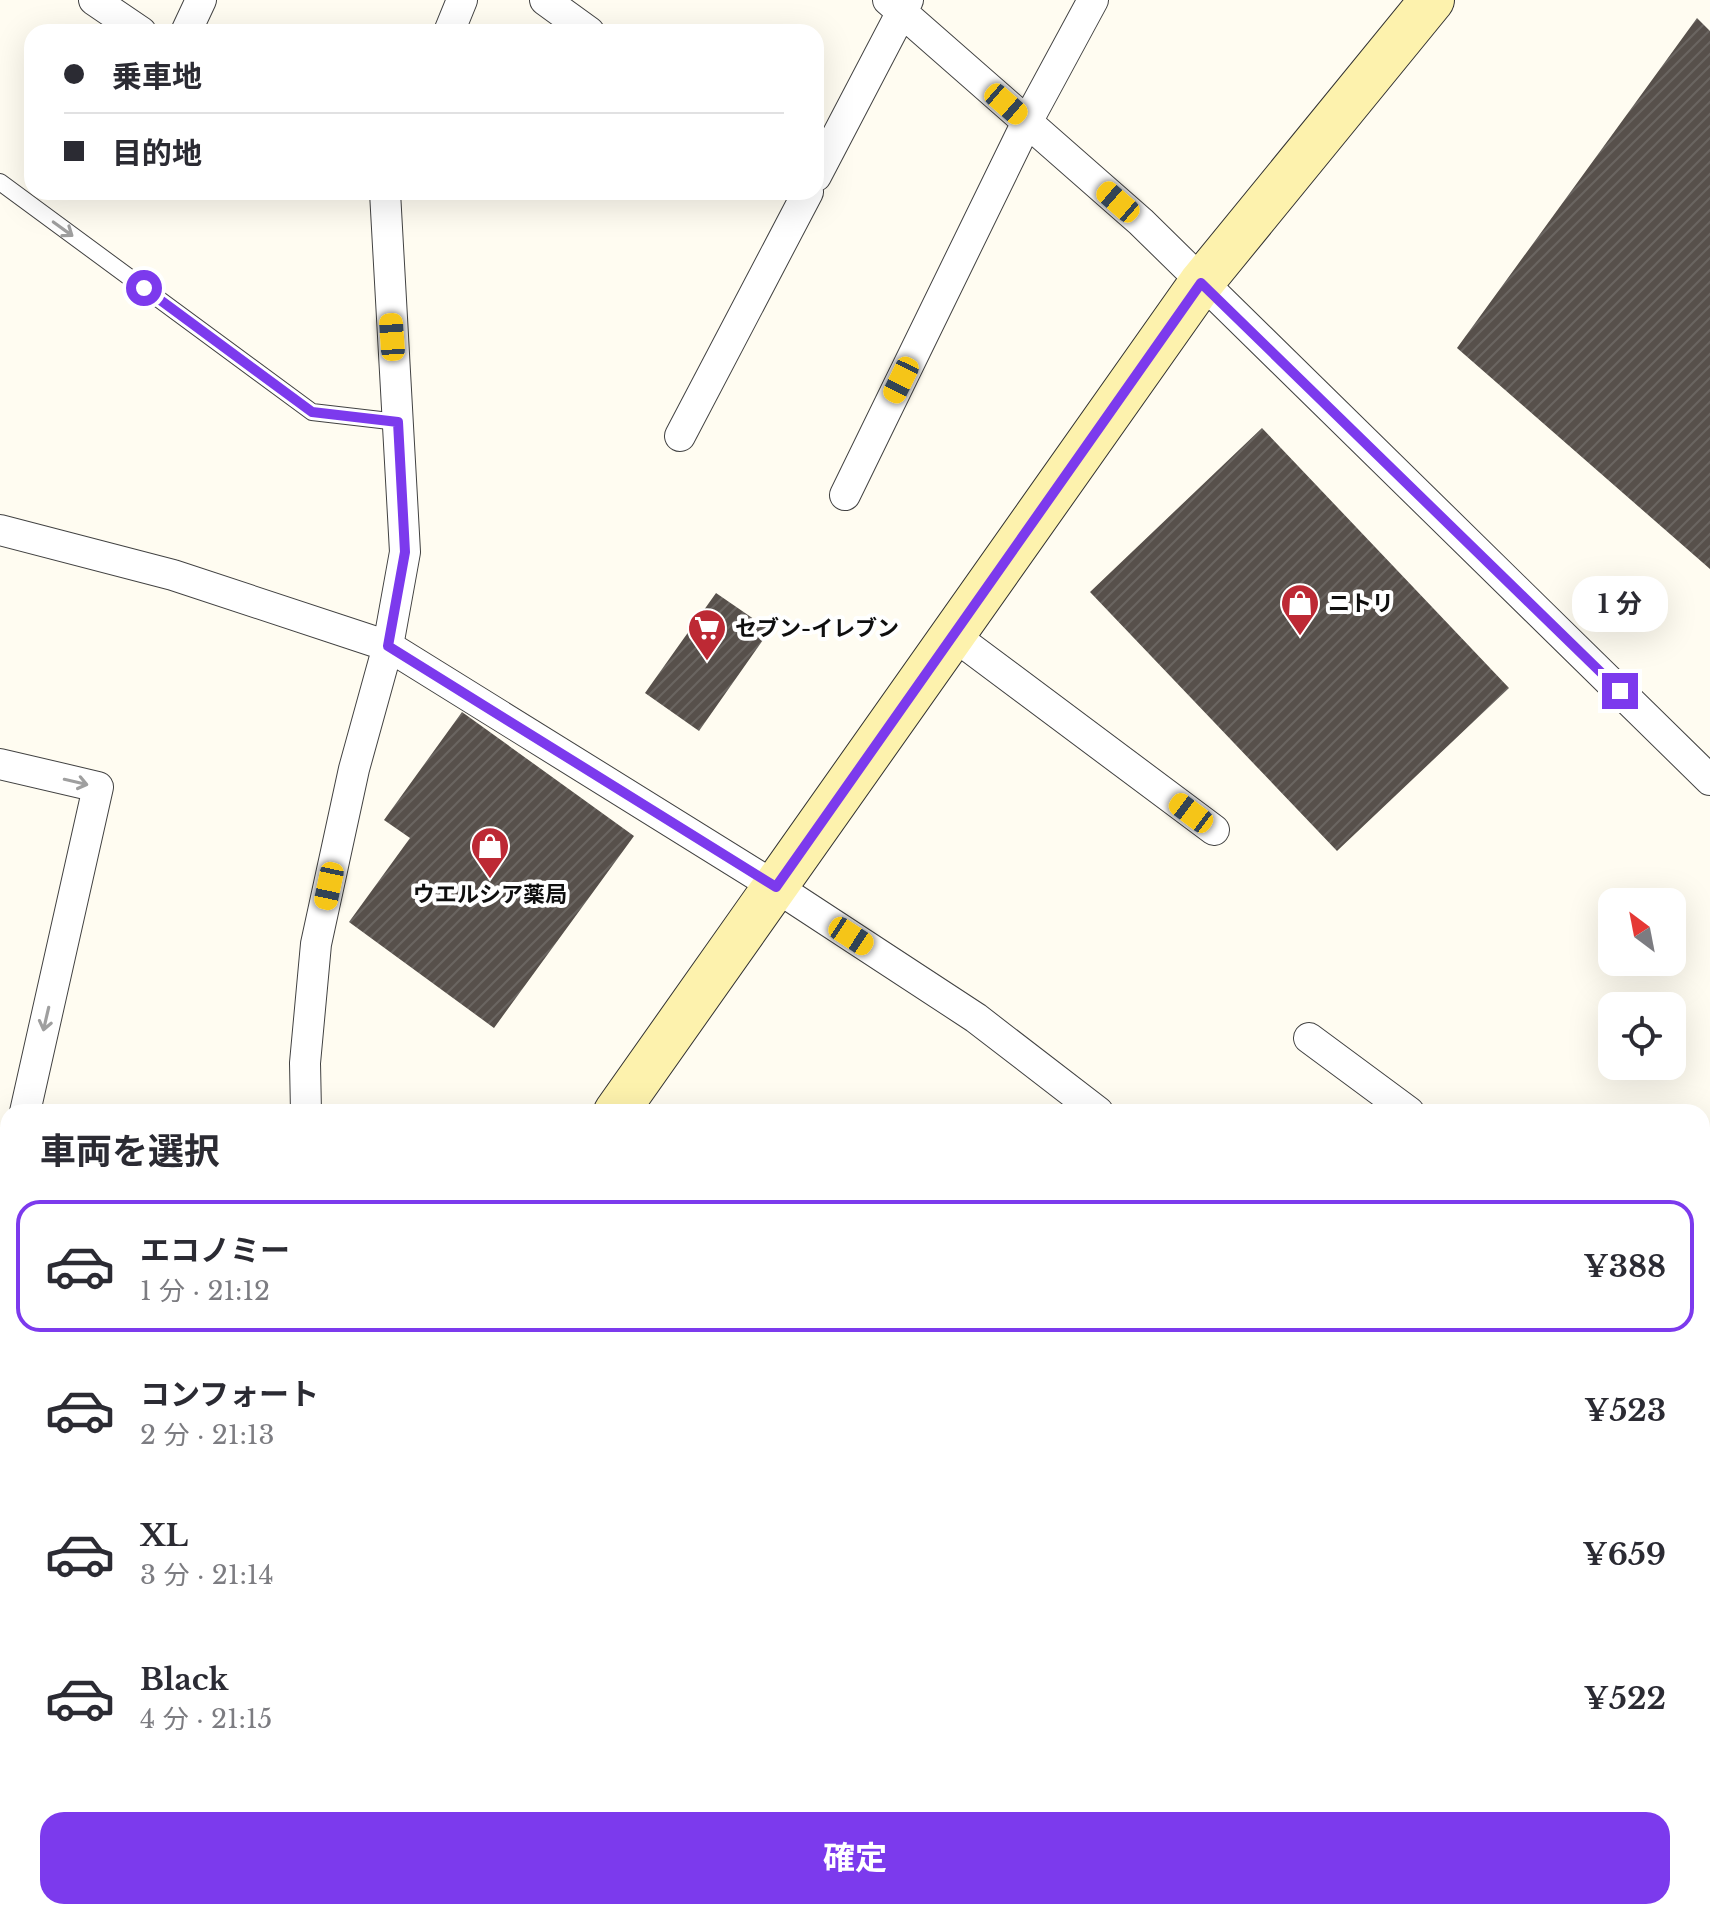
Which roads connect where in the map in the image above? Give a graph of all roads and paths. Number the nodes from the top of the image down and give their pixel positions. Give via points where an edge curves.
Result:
1 (94, 0) edge
2 (201, 0) edge
3 (462, 0) edge
4 (545, 0) edge
5 (1093, 0) edge
6 (1432, 0) edge
7 (899, 4) edge
8 (129, 24) edge
9 (190, 24) edge
10 (452, 24) edge
11 (578, 24) edge
12 (1027, 122) junction
13 (824, 159) edge
14 (0, 182) edge
15 (24, 200) edge
16 (24, 200) edge
17 (382, 200) edge
18 (804, 200) edge
19 (1201, 283) junction
20 (398, 422) junction
21 (680, 436) dead end
22 (845, 495) dead end
23 (0, 530) edge
24 (953, 635) junction
25 (388, 646) junction
26 (0, 764) edge
27 (1710, 780) edge
28 (1214, 830) dead end
29 (776, 887) junction
30 (1309, 1038) dead end
31 (27, 1104) edge
32 (306, 1104) edge
33 (622, 1104) edge
34 (1088, 1104) edge
35 (1398, 1104) edge

1 - 8 street
2 - 9 street
3 - 10 street
4 - 11 street
5 - 12 street
6 - 19 street
7 - 12 street
7 - 13 street
12 - 19 street via 1141,222
12 - 22 street
14 -> 15 lane
16 -> 20 lane via 312,412
17 - 20 street
18 - 21 street
19 - 24 street
19 - 27 street
20 - 25 street via 405,552
23 - 25 street via 173,575
24 - 28 street
24 - 29 street
25 - 29 street
25 - 32 street via 354,769 316,944
26 -> 31 street via 98,787
29 - 33 street
29 - 34 street via 976,1018
30 - 35 street

